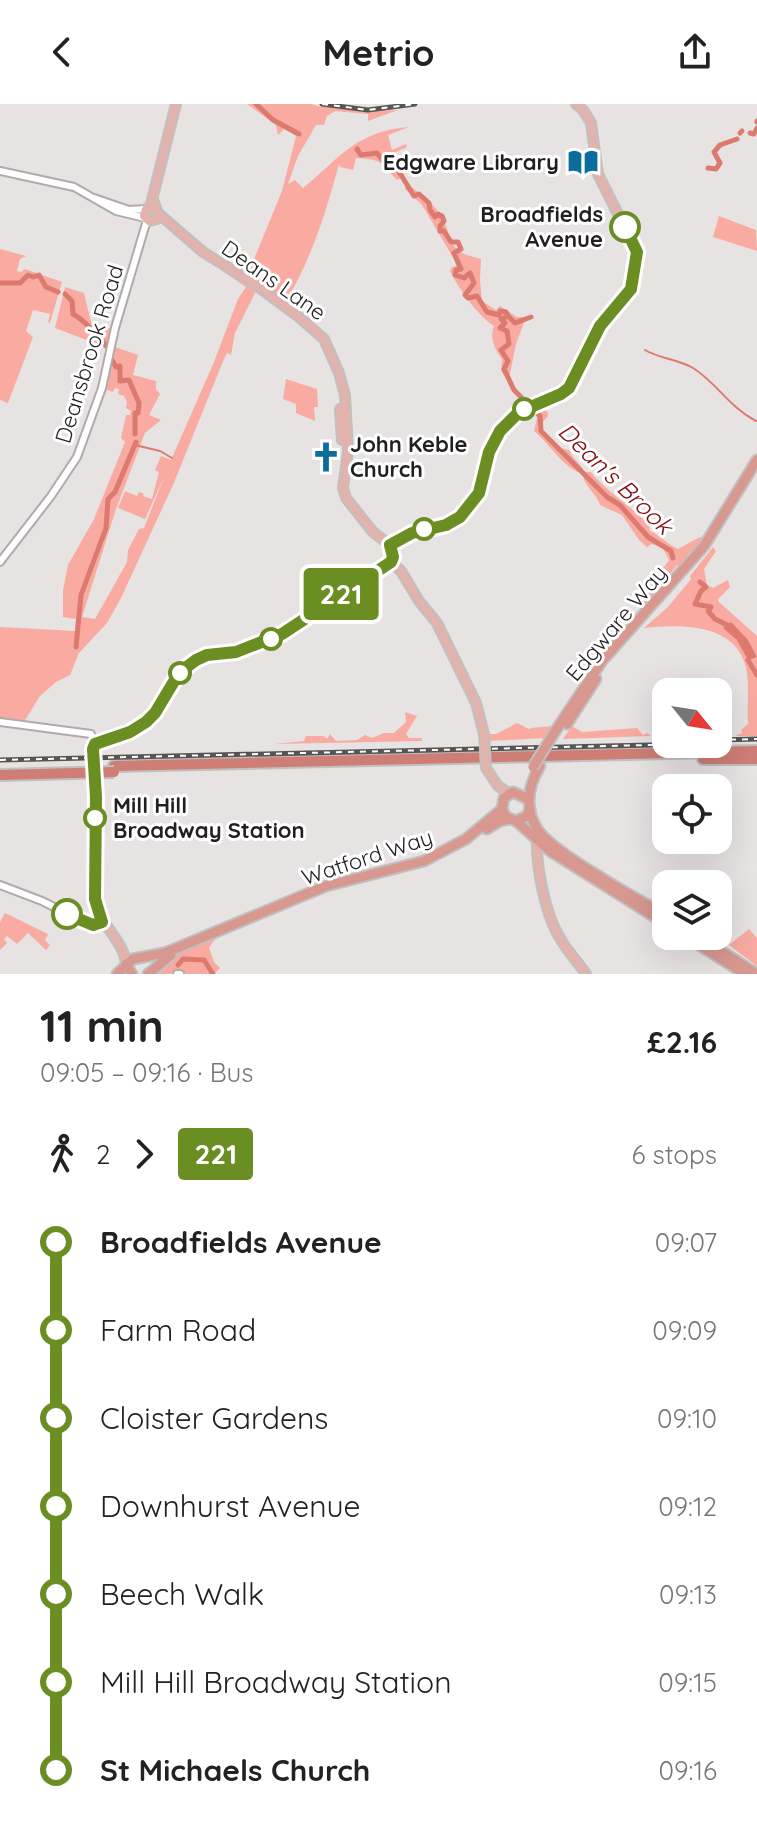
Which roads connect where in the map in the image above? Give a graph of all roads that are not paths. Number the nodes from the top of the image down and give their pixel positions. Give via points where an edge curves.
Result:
1 (176, 104) edge
2 (578, 105) edge
3 (0, 171) edge
4 (151, 215) junction
5 (757, 460) edge
6 (757, 470) edge
7 (390, 545) junction
8 (0, 562) edge
9 (391, 562) junction
10 (0, 722) edge
11 (560, 730) junction
12 (89, 734) junction
13 (111, 738) junction
14 (95, 744) junction
15 (757, 751) edge
16 (757, 759) edge
17 (537, 767) junction
18 (0, 768) edge
19 (114, 769) junction
20 (0, 775) edge
21 (507, 799) junction
22 (529, 804) junction
23 (513, 820) junction
24 (496, 824) junction
25 (542, 842) junction
26 (0, 885) edge
27 (652, 908) edge
28 (652, 915) edge
29 (102, 922) junction
30 (120, 947) junction
31 (707, 950) edge
32 (719, 950) edge
33 (143, 958) junction
34 (126, 964) junction
35 (150, 972) edge
36 (117, 974) edge
37 (132, 974) edge
38 (586, 974) edge
39 (745, 974) edge
40 (757, 974) edge

1 - 4 main road, Deansbrook Road
2 - 7 main road via 591,123 598,174 637,249 631,289 600,326 569,388 530,406 500,431 479,493 466,511 451,523
3 - 4 street via 62,183 100,201
4 - 7 main road, Deans Lane via 253,283 324,339 345,395 348,451 343,488 352,508
4 - 8 street, Deansbrook Road via 99,399 77,457
5 - 11 highway, Edgware Way via 704,546 602,661
6 - 11 highway, Edgware Way via 709,546 621,646
7 - 9 main road
9 - 13 main road via 282,634 196,660 179,673 152,717
9 - 21 main road, bridge via 443,635 476,703 486,768
10 - 12 street
11 - 17 highway, bridge
12 - 13 street
12 - 14 street
13 - 14 main road
14 - 29 main road via 95,899
15 - 19 highway
16 - 19 highway
17 - 21 highway, Watford Way
17 - 22 highway
18 - 19 highway
19 - 20 highway, bridge
21 - 22 highway
21 - 23 highway
21 - 33 highway, Watford Way via 466,839 424,861 341,881
22 - 23 highway, Watford Way via 527,816
22 - 25 highway
23 - 24 highway, Watford Way
23 - 25 highway
24 - 25 highway via 514,826
24 - 35 highway, Watford Way via 432,863 328,890 171,955
25 - 27 highway
25 - 28 highway
25 - 38 main road via 539,861 551,922
26 - 29 street via 88,924
29 - 30 main road
30 - 33 main road
30 - 34 main road
31 - 39 highway
32 - 40 highway
33 - 34 highway, Watford Way
33 - 35 highway
34 - 36 highway
34 - 37 highway

